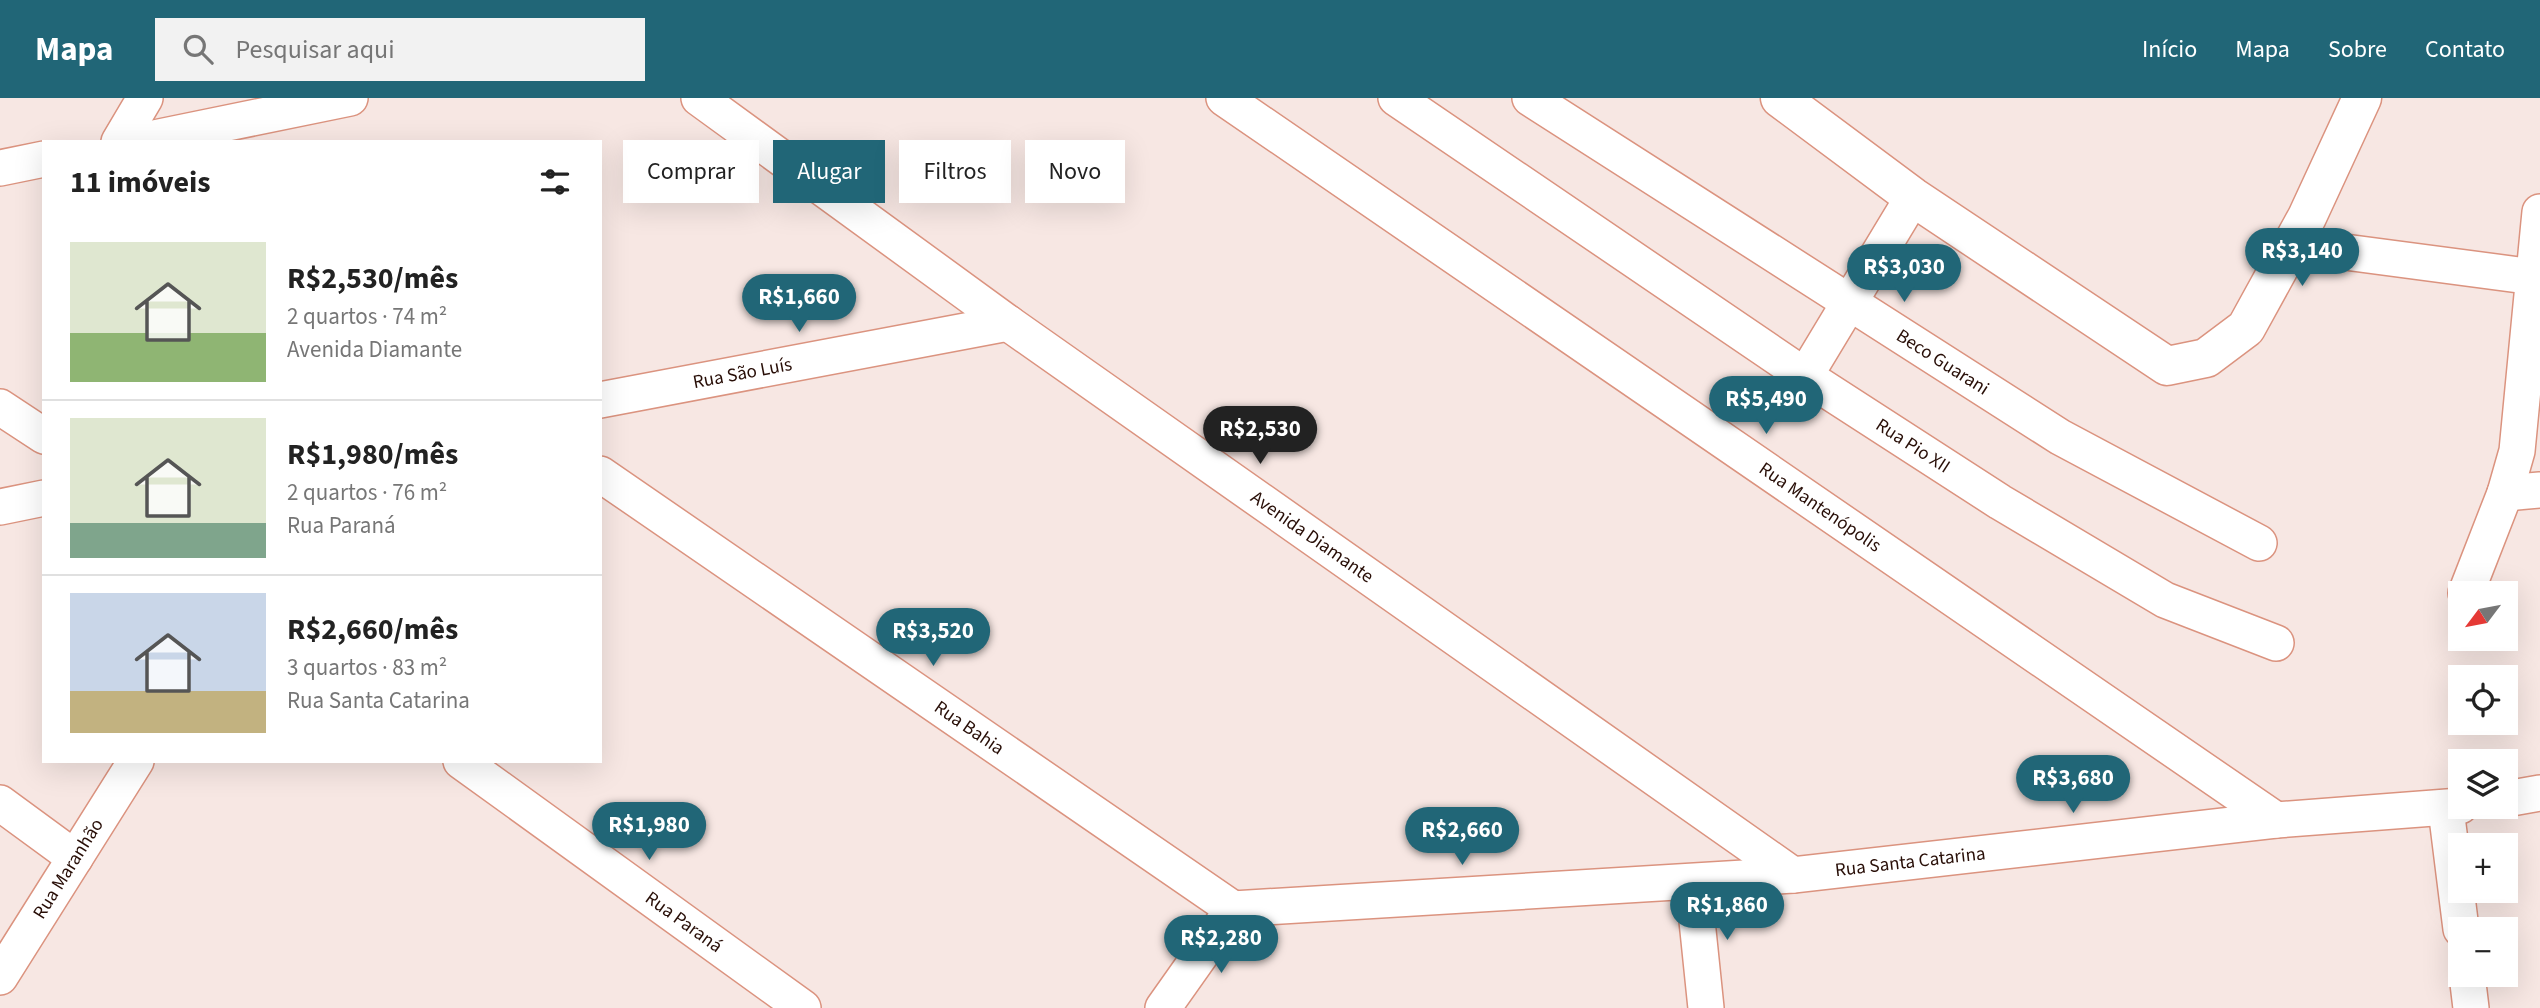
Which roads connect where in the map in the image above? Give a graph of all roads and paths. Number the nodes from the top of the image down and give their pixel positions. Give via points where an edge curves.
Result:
1 (145, 98) edge
2 (350, 98) edge
3 (699, 98) edge
4 (1224, 98) edge
5 (1396, 98) edge
6 (1530, 98) edge
7 (1780, 98) edge
8 (2348, 104) edge
9 (120, 140) edge
10 (145, 140) edge
11 (42, 159) edge
12 (0, 168) edge
13 (1913, 197) junction
14 (2540, 212) edge
15 (2292, 245) junction
16 (2534, 277) junction
17 (1850, 303) junction
18 (1009, 323) junction
19 (1805, 376) junction
20 (602, 400) edge
21 (0, 407) edge
22 (42, 435) edge
23 (602, 475) edge
24 (2540, 490) edge
25 (2505, 493) junction
26 (42, 498) edge
27 (0, 507) edge
28 (2259, 543) dead end
29 (2471, 581) edge
30 (2276, 643) dead end
31 (135, 763) edge
32 (464, 763) edge
33 (2540, 793) edge
34 (2518, 797) edge
35 (0, 803) edge
36 (2448, 808) edge
37 (2454, 819) edge
38 (2276, 820) junction
39 (75, 858) junction
40 (1793, 875) junction
41 (1693, 882) junction
42 (1233, 909) junction
43 (2460, 917) edge
44 (0, 977) edge
45 (2468, 987) edge
46 (803, 1008) edge
47 (1163, 1008) edge
48 (1706, 1008) edge
49 (2471, 1008) edge

1 - 9 street
2 - 10 street
3 - 18 street, Avenida Diamante
4 - 38 street, Rua Mantenópolis
5 - 19 street, Rua Pio XII
6 - 17 street, Beco Guarani
7 - 13 street
8 - 15 street
11 - 12 street
13 - 15 street via 2167,366 2206,358 2246,328
13 - 17 street
14 - 16 street
15 - 16 street
16 - 25 street via 2517,451
17 - 19 street
17 - 28 street, Beco Guarani via 2060,437
18 - 20 street, Rua São Luís
18 - 40 street, Avenida Diamante
19 - 30 street, Rua Pio XII via 2000,502 2165,600
21 - 22 street
23 - 42 street, Rua Bahia
24 - 25 street
25 - 29 street
26 - 27 street
31 - 39 street, Rua Maranhão
32 - 46 street, Rua Paraná
33 - 34 street
35 - 39 street
36 - 38 street, Rua Santa Catarina
37 - 43 street
38 - 40 street, Rua Santa Catarina
39 - 44 street, Rua Maranhão
40 - 41 street, Rua Santa Catarina
41 - 42 street, Rua Santa Catarina
41 - 48 street
42 - 47 street
45 - 49 street

